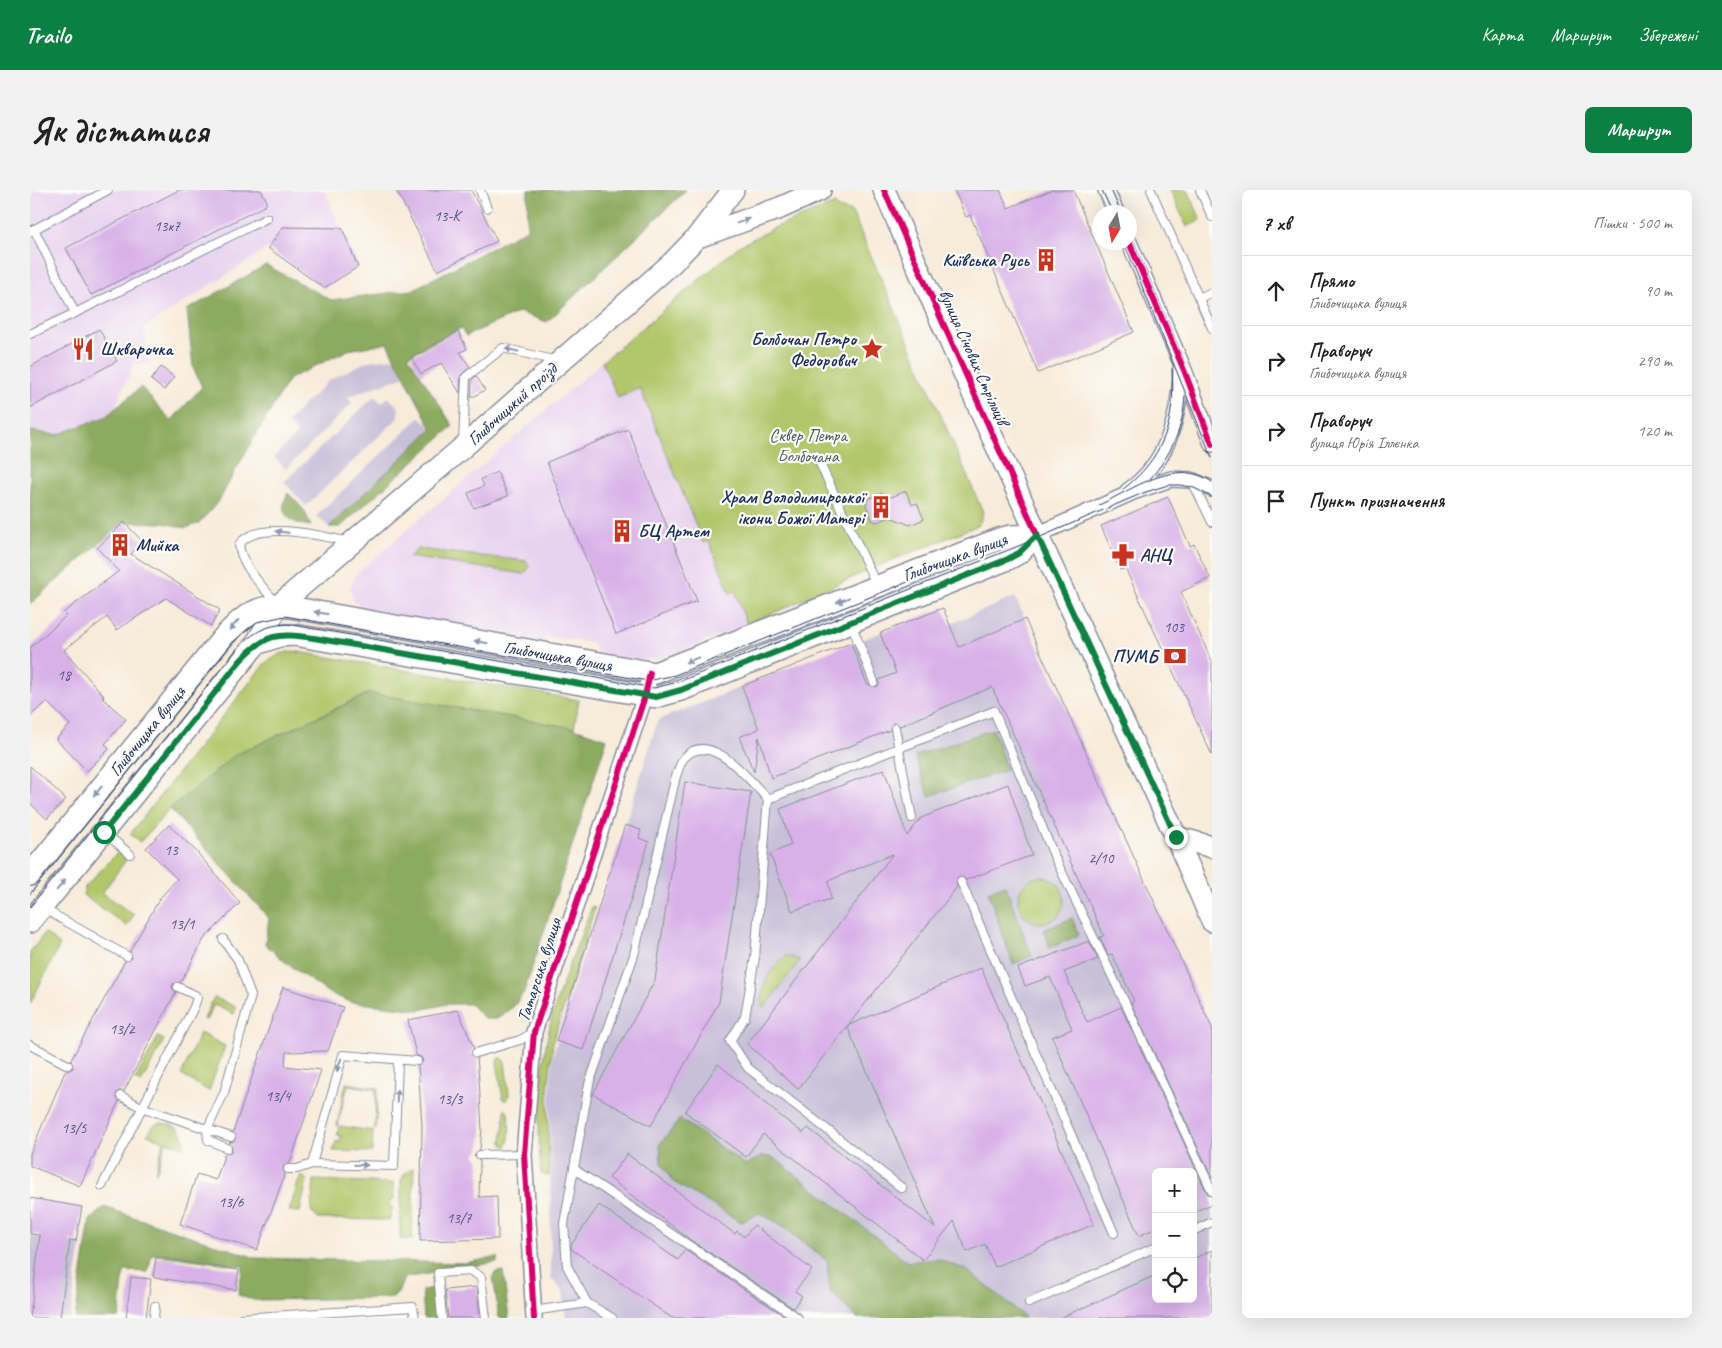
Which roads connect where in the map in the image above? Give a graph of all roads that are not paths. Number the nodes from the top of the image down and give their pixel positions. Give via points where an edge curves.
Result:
1 (108, 190) edge
2 (480, 190) edge
3 (733, 190) edge
4 (820, 190) edge
5 (884, 190) edge
6 (1106, 190) edge
7 (1151, 190) edge
8 (1200, 190) edge
9 (1113, 205) edge
10 (487, 208) dead end
11 (1212, 217) edge
12 (267, 218) dead end
13 (32, 230) edge
14 (698, 237) junction
15 (1132, 250) edge
16 (1212, 292) edge
17 (1199, 298) junction
18 (75, 313) junction
19 (1212, 328) edge
20 (30, 334) edge
21 (1179, 359) junction
22 (559, 362) junction
23 (1212, 444) edge
24 (462, 448) junction
25 (816, 454) dead end
26 (1192, 480) junction
27 (1212, 489) edge
28 (1105, 505) junction
29 (1212, 522) edge
30 (1037, 535) junction
31 (353, 543) junction
32 (877, 586) junction
33 (278, 606) junction
34 (851, 623) junction
35 (280, 636) junction
36 (256, 644) junction
37 (650, 673) junction
38 (874, 682) dead end
39 (645, 696) junction
40 (894, 728) dead end
41 (898, 748) junction
42 (768, 799) junction
43 (912, 818) dead end
44 (104, 832) junction
45 (1176, 837) junction
46 (1212, 847) edge
47 (130, 854) dead end
48 (30, 875) edge
49 (961, 882) dead end
50 (36, 915) edge
51 (1212, 921) edge
52 (223, 939) dead end
53 (127, 956) dead end
54 (178, 987) dead end
55 (534, 1032) junction
56 (30, 1045) edge
57 (476, 1053) dead end
58 (398, 1061) junction
59 (417, 1062) dead end
60 (68, 1066) dead end
61 (121, 1096) dead end
62 (141, 1107) junction
63 (207, 1130) junction
64 (231, 1138) dead end
65 (227, 1148) dead end
66 (524, 1154) junction
67 (480, 1155) dead end
68 (312, 1164) junction
69 (288, 1169) dead end
70 (574, 1169) junction
71 (102, 1186) dead end
72 (902, 1188) dead end
73 (1212, 1191) edge
74 (1212, 1222) edge
75 (1197, 1229) edge
76 (1114, 1234) dead end
77 (1152, 1249) edge
78 (587, 1303) junction
79 (1028, 1303) dead end
80 (155, 1306) dead end
81 (534, 1314) edge
82 (154, 1318) edge
83 (241, 1318) edge
84 (415, 1318) edge
85 (442, 1318) edge
86 (486, 1318) edge
87 (612, 1318) edge
88 (798, 1318) edge

1 - 13 lane
2 - 10 lane
3 - 14 main road, Глибочицький проїзд
14 -> 4 main road
5 - 30 main road, вулиця Січових Стрільців
6 - 9 street
7 - 17 lane
8 - 11 lane
12 - 18 lane
13 - 18 lane
14 - 22 main road, Глибочицький проїзд
15 - 21 street
16 - 17 lane
17 - 19 lane
18 - 20 lane
21 - 23 street
21 - 28 street via 1178,411 1166,445 1141,480
22 - 24 main road, Глибочицький проїзд
22 -> 24 lane via 503,348 466,377
24 - 31 main road, Глибочицький проїзд
25 - 32 lane
26 - 27 street
26 - 28 street via 1165,481
26 - 29 lane
28 - 30 street
30 - 32 main road, Глибочицька вулиця via 999,539
30 - 34 main road, Глибочицька вулиця via 1008,559
30 - 45 main road, вулиця Січових Стрільців
31 - 33 main road, Глибочицький проїзд
31 -> 33 lane via 266,530 243,538 239,545 246,566
32 -> 37 main road, Глибочицька вулиця via 671,668
33 - 35 main road
33 - 36 main road, Глибочицька вулиця
37 -> 33 main road, Глибочицька вулиця
33 -> 48 main road, Глибочицька вулиця via 252,612 240,619
34 - 38 lane
34 - 39 main road, Глибочицька вулиця via 674,692
35 - 36 main road, Глибочицька вулиця
35 - 39 main road, Глибочицька вулиця via 314,638
36 - 44 main road, Глибочицька вулиця
37 - 39 street, Татарська вулиця
39 - 55 street, Татарська вулиця
40 - 41 lane
41 - 42 lane
41 - 43 lane
41 - 73 lane via 994,711 1055,858
42 - 70 lane via 731,762 714,750 697,750 684,758 676,776 634,955 590,1084
42 - 72 lane via 755,957 745,1017 730,1041 748,1068
44 - 47 lane
50 -> 44 main road, Глибочицька вулиця
45 - 46 main road
45 - 51 main road, вулиця Січових Стрільців
49 - 76 lane
50 - 53 lane
52 - 63 lane via 238,960 251,996 224,1093
54 - 62 lane via 197,998
55 - 57 lane via 520,1040
55 - 66 street, Татарська вулиця
56 - 60 lane
58 - 59 lane
58 -> 68 lane via 343,1055
68 -> 58 lane via 394,1166
61 - 62 lane
62 - 63 lane
62 - 71 lane
63 - 64 lane
63 - 65 lane via 208,1140
66 - 67 lane
66 - 81 street, Татарська вулиця
68 - 69 lane
70 - 78 lane via 564,1224 566,1266
70 - 88 lane
74 - 75 lane
77 - 79 lane
78 - 81 lane
78 - 87 lane
80 - 82 lane
83 - 84 lane via 413,1307
85 - 86 lane via 438,1273 471,1271 481,1278

